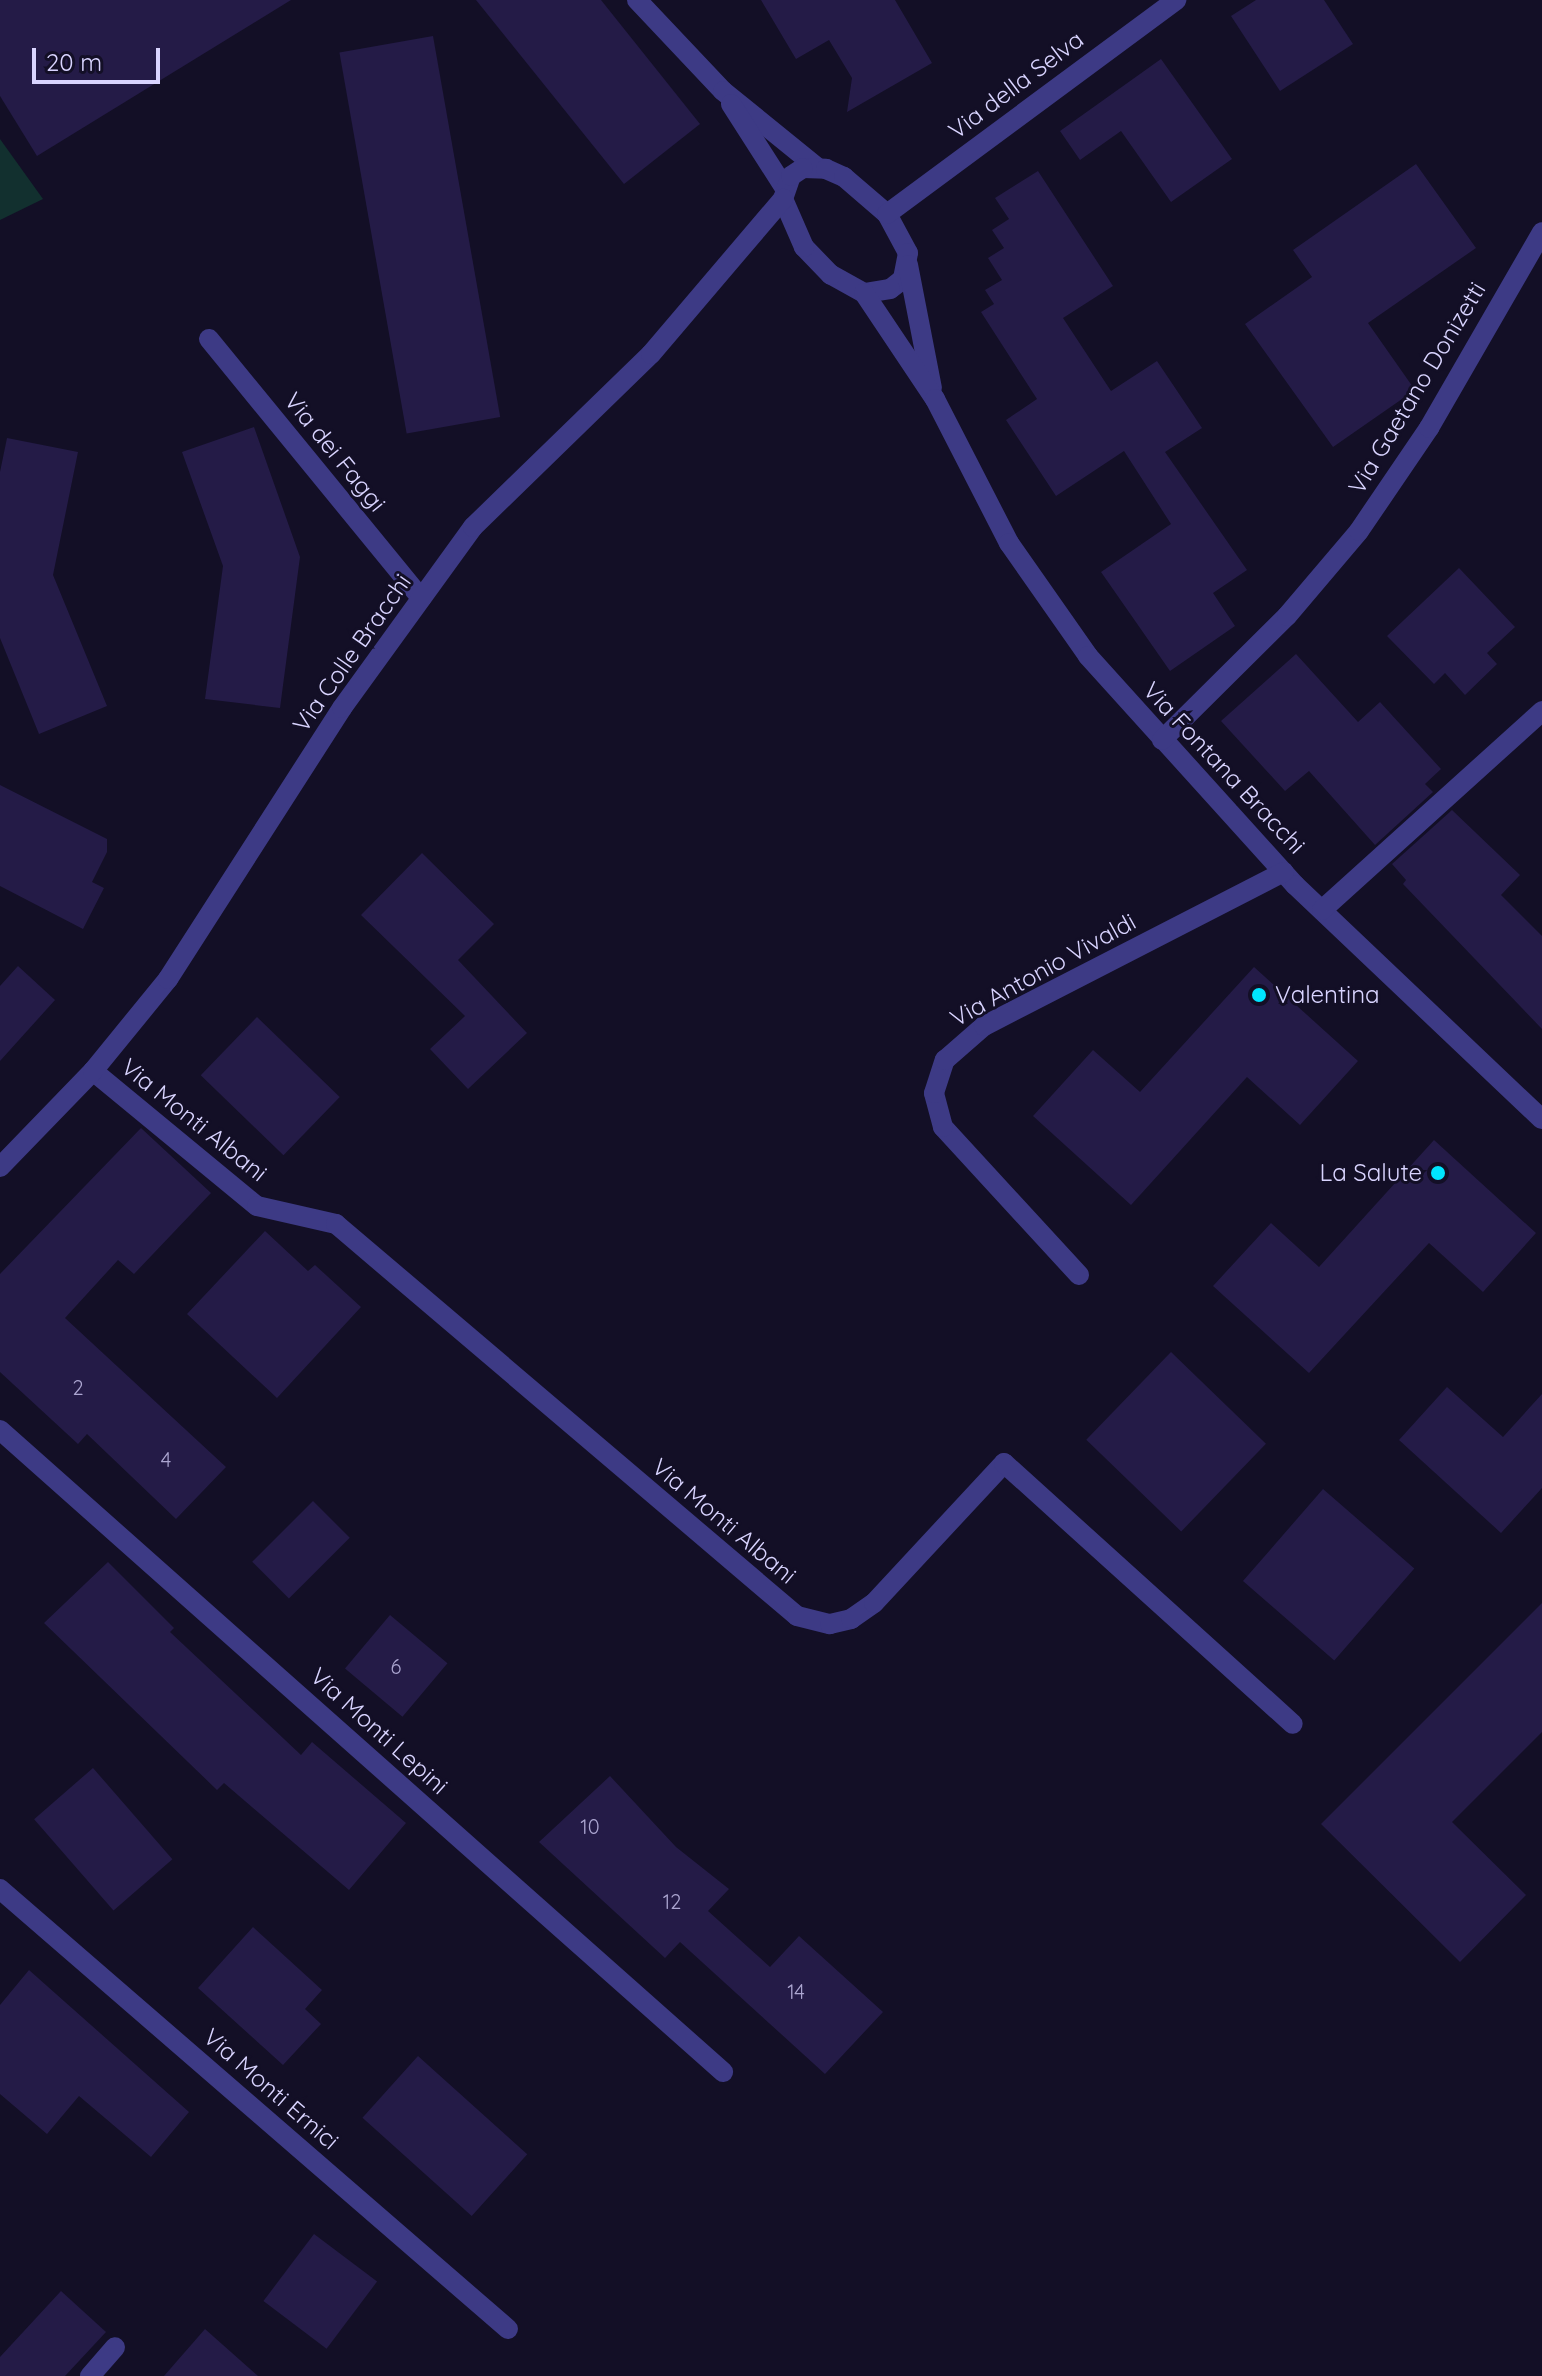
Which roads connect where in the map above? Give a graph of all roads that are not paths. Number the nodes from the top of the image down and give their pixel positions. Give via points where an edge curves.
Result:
1 (637, 0) edge
2 (1176, 0) edge
3 (723, 91) junction
4 (817, 167) junction
5 (784, 193) junction
6 (887, 214) junction
7 (1542, 232) edge
8 (908, 265) junction
9 (864, 293) junction
10 (209, 339) dead end
11 (935, 399) junction
12 (421, 598) junction
13 (1542, 711) edge
14 (1162, 740) junction
15 (1284, 872) junction
16 (1322, 910) junction
17 (93, 1071) junction
18 (1542, 1119) edge
19 (0, 1167) edge
20 (1079, 1275) dead end
21 (0, 1430) edge
22 (1293, 1724) dead end
23 (0, 1889) edge
24 (723, 2072) dead end
25 (508, 2329) dead end
26 (115, 2347) dead end
27 (90, 2376) edge

1 - 3 street
2 - 6 street, Via della Selva
3 - 4 street
3 - 5 street
4 - 5 street, Via Colle Bracchi via 803,168
4 - 6 street, Via Fontana Bracchi via 855,184
5 - 9 street via 804,247 831,275
5 - 12 street, Via Colle Bracchi via 651,354 473,527
6 - 8 street, Via Fontana Bracchi via 904,239
7 - 14 street, Via Gaetano Donizetti via 1429,428 1359,531 1287,616
8 - 9 street via 890,289
8 - 11 street, Via Fontana Bracchi
9 - 11 street, Via Fontana Bracchi
10 - 12 street, Via dei Faggi
11 - 14 street, Via Fontana Bracchi via 976,487 1033,580 1088,656
12 - 17 street, Via Colle Bracchi via 342,708 168,979
13 - 16 street
14 - 15 street, Via Fontana Bracchi
15 - 16 street, Via Fontana Bracchi
15 - 20 street, Via Antonio Vivaldi via 984,1026 945,1060 934,1093 943,1127
16 - 18 street, Via Fontana Bracchi
17 - 19 street, Via Colle Bracchi
17 - 22 street, Via Monti Albani via 257,1206 336,1224 797,1616 830,1624 851,1619 874,1603 1004,1463
21 - 24 street, Via Monti Lepini
23 - 25 street, Via Monti Ernici
26 - 27 street

